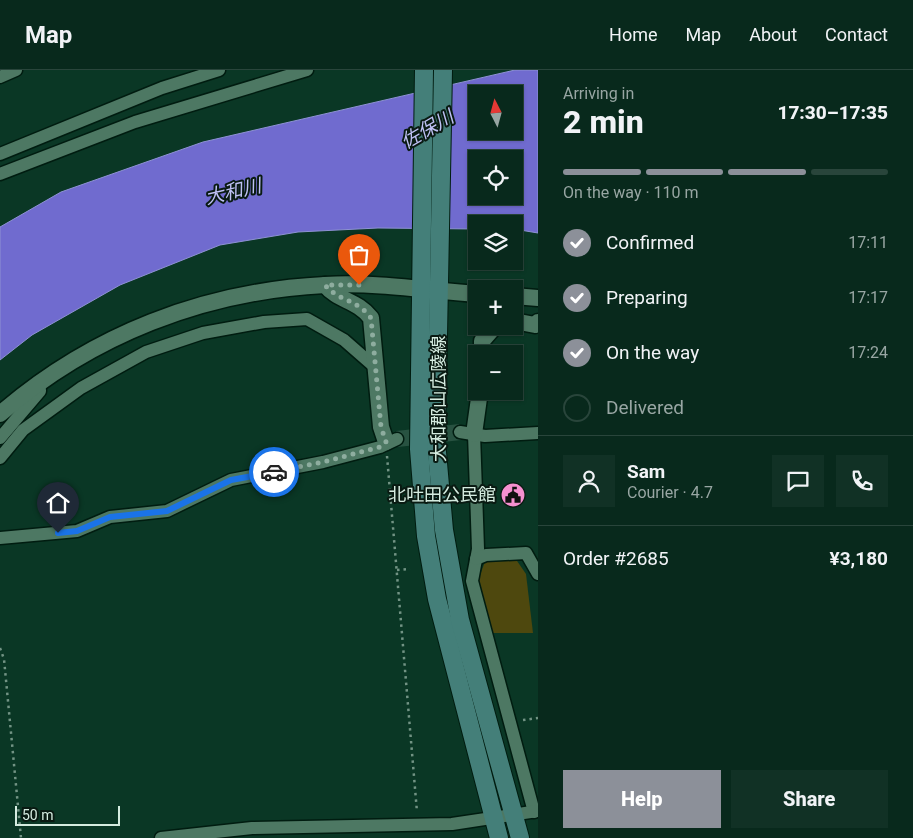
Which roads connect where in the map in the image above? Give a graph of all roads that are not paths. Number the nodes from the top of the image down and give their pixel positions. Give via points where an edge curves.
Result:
1 (16, 70) edge
2 (219, 70) edge
3 (307, 70) edge
4 (424, 70) edge
5 (443, 70) edge
6 (0, 77) edge
7 (0, 154) edge
8 (0, 174) edge
9 (422, 280) junction
10 (325, 285) junction
11 (440, 290) junction
12 (468, 293) edge
13 (523, 297) edge
14 (538, 298) edge
15 (538, 322) edge
16 (523, 323) edge
17 (376, 368) junction
18 (40, 382) junction
19 (477, 400) edge
20 (0, 414) edge
21 (467, 433) junction
22 (538, 433) edge
23 (0, 438) edge
24 (391, 441) joint
25 (0, 458) edge
26 (0, 538) edge
27 (476, 559) junction
28 (538, 574) edge
29 (536, 812) edge
30 (514, 815) junction
31 (495, 818) junction
32 (161, 838) edge
33 (499, 838) edge
34 (520, 838) edge

1 - 6 street
2 - 7 street via 162,88
3 - 8 street via 135,122
4 - 9 main road, 大和郡山広陵線
5 - 11 main road, 大和郡山広陵線
9 - 10 street via 376,285
9 - 11 street
9 - 31 main road, 大和郡山広陵線 via 419,449 426,536 438,599
10 - 17 street via 362,307 371,318
10 - 18 street via 217,299 157,319 70,361
11 - 12 street
11 - 30 main road, 大和郡山広陵線 via 436,440 444,530 460,620
13 - 14 street
15 - 16 street via 535,325
17 - 24 street via 381,427
17 - 25 street via 344,340 307,320 264,322 203,333 146,352 81,388 24,430
18 - 20 street
18 - 23 street via 40,391
19 - 21 street
21 - 22 street via 484,436
21 - 27 street
24 - 26 street via 323,462 231,480 167,511 110,517 77,531
27 - 28 street via 486,555 526,553
27 - 29 street via 472,581
29 - 30 street
30 - 31 street
30 - 34 main road, 大和郡山広陵線
31 - 32 street via 452,824 252,828
31 - 33 main road, 大和郡山広陵線

